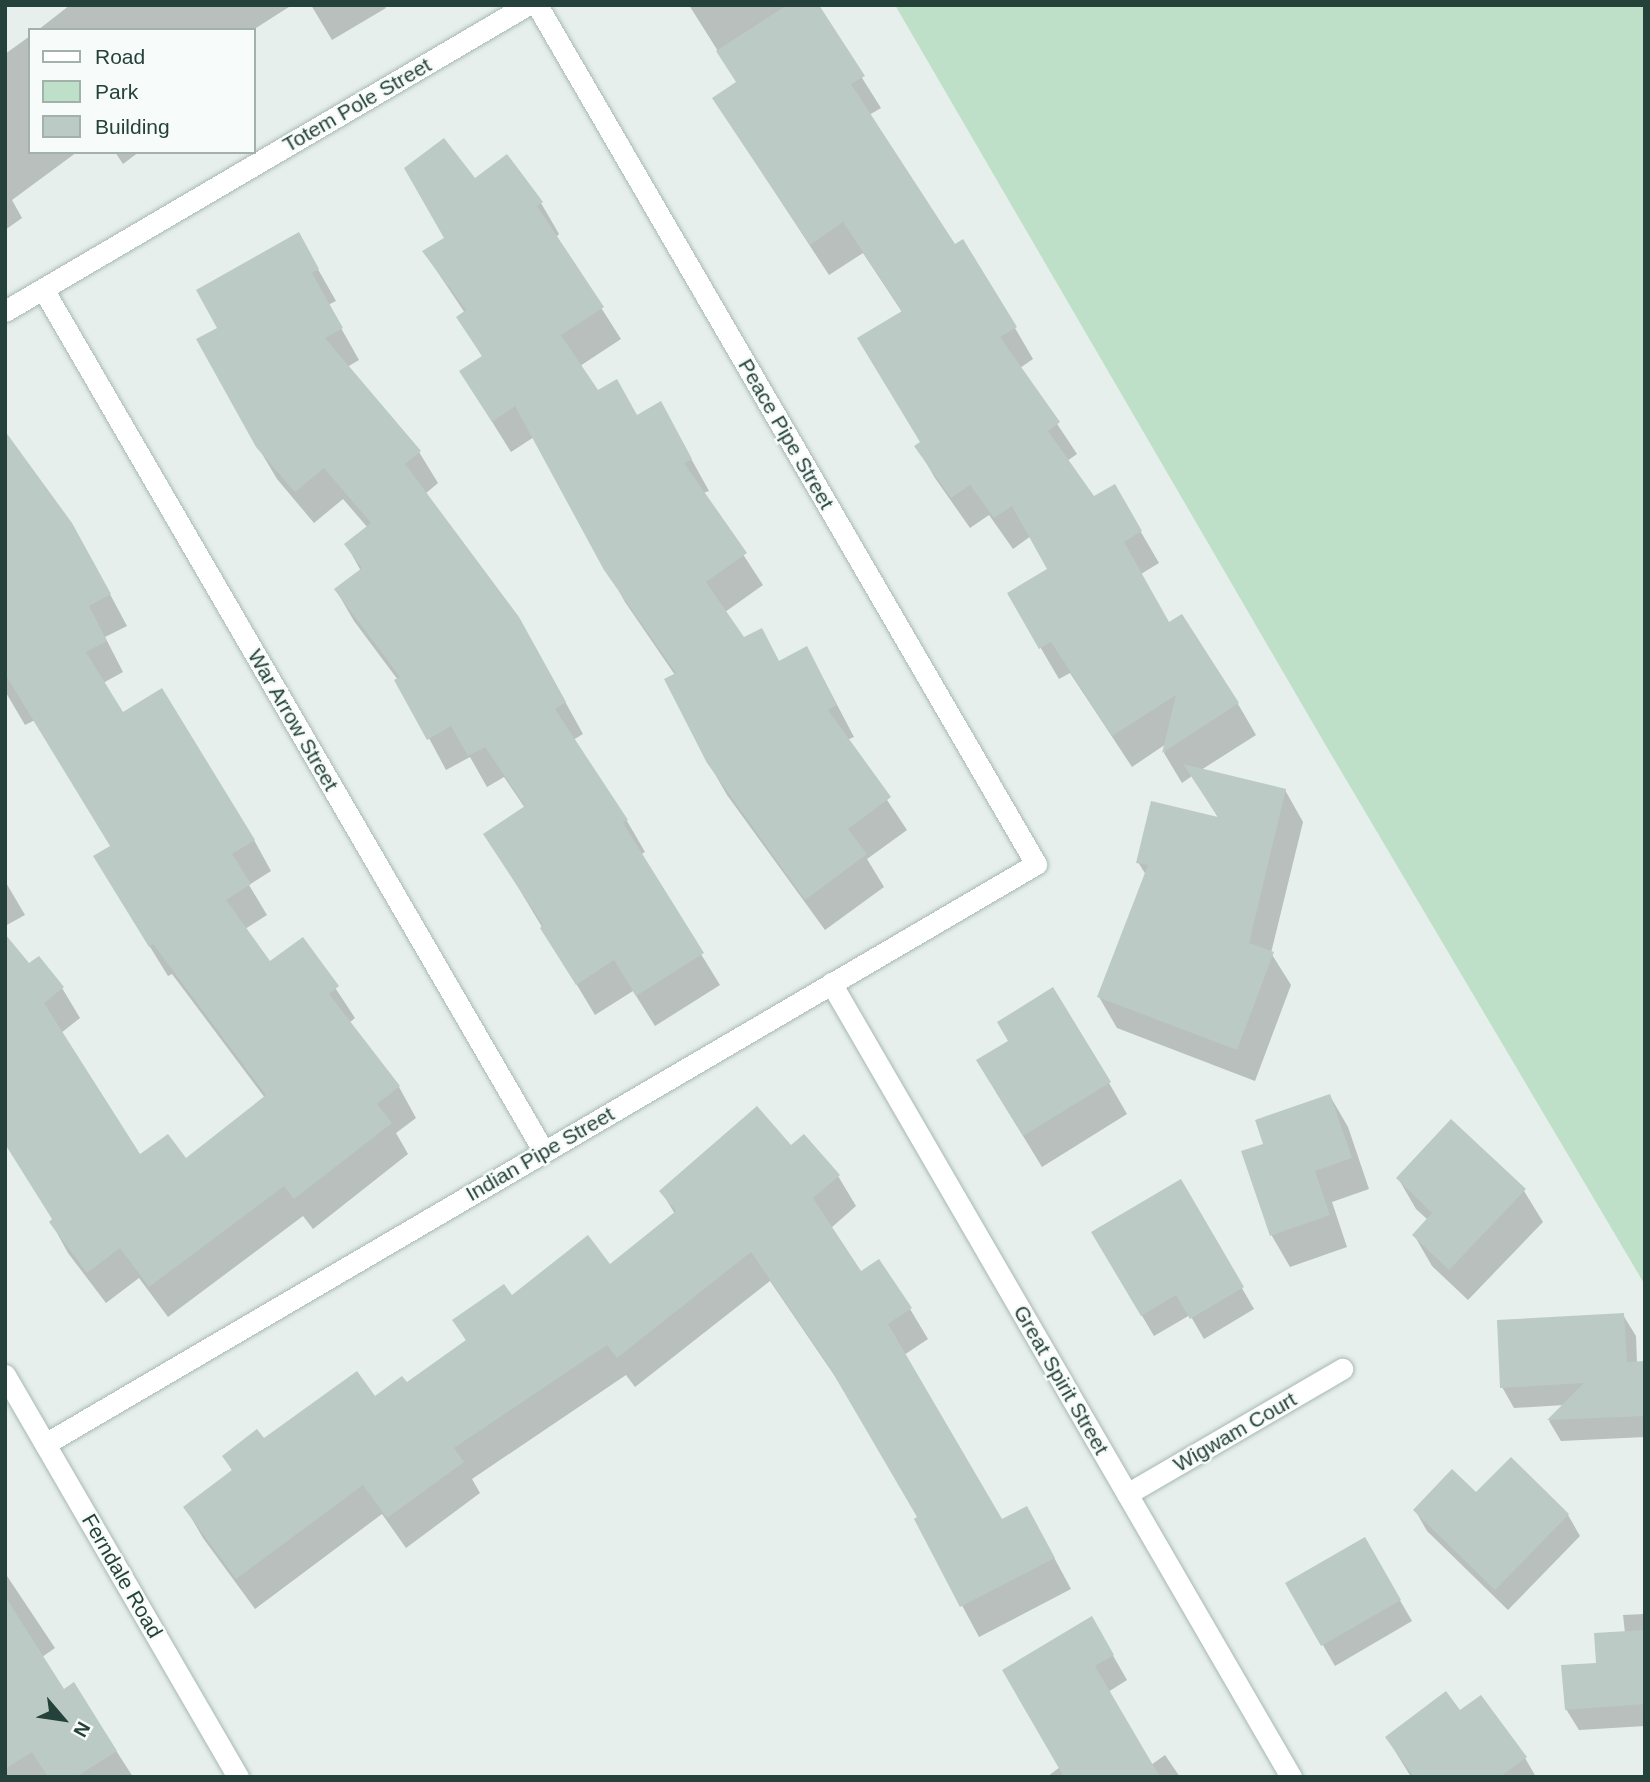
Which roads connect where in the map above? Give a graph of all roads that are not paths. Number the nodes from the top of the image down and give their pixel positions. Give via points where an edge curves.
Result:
1 (527, 5) edge
2 (537, 5) edge
3 (43, 289) junction
4 (5, 311) edge
5 (1036, 864) joint
6 (831, 983) junction
7 (544, 1152) junction
8 (1342, 1369) dead end
9 (5, 1375) edge
10 (45, 1444) junction
11 (1127, 1494) junction
12 (238, 1777) edge
13 (1292, 1777) edge

1 - 3 street, Totem Pole Street
2 - 5 street, Peace Pipe Street
3 - 4 street, Totem Pole Street
3 - 7 street, War Arrow Street
5 - 6 street, Indian Pipe Street
6 - 7 street, Indian Pipe Street
6 - 11 street, Great Spirit Street
7 - 10 street, Indian Pipe Street
8 - 11 street, Wigwam Court
9 - 10 street, Ferndale Road
10 - 12 street, Ferndale Road
11 - 13 street, Great Spirit Street

